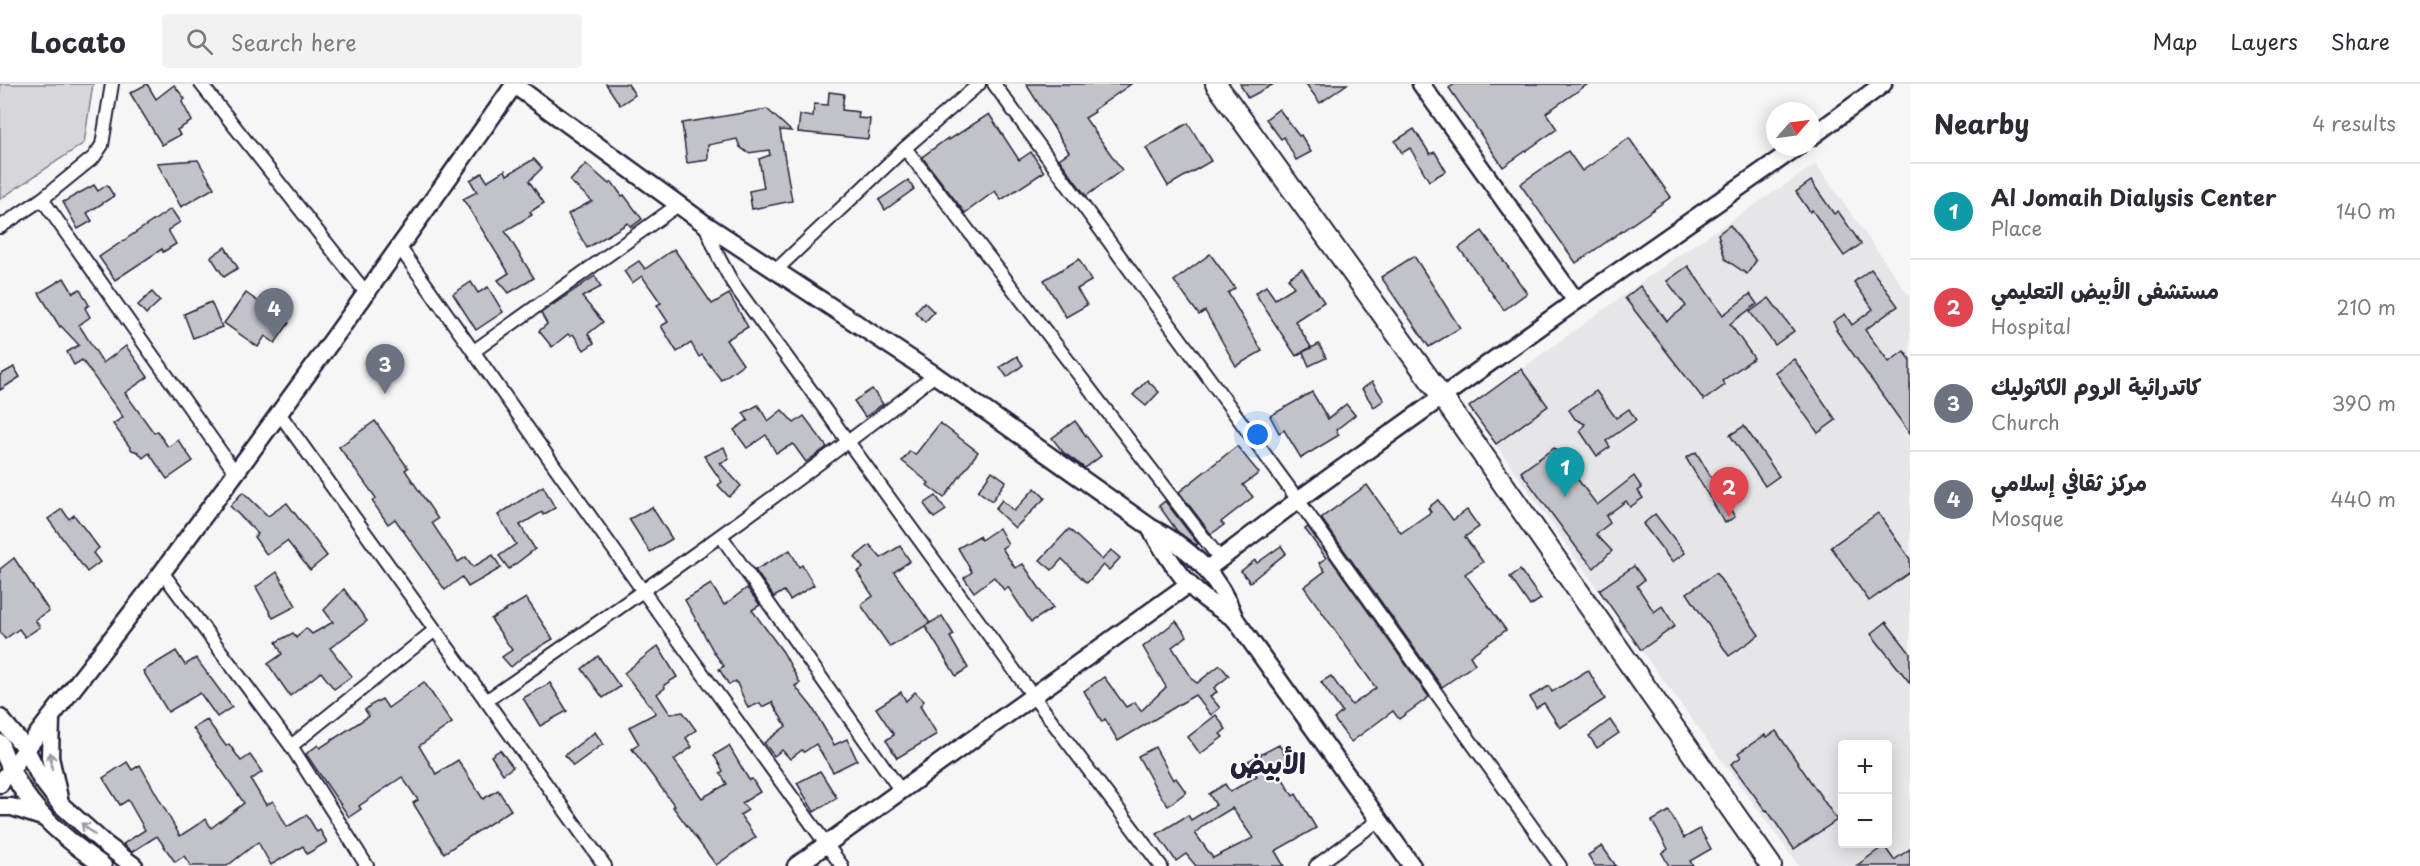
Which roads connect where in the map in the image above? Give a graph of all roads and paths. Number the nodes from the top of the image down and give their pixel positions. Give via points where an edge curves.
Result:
1 (112, 84) edge
2 (201, 84) edge
3 (513, 84) edge
4 (979, 84) edge
5 (994, 84) edge
6 (1216, 84) edge
7 (1421, 84) edge
8 (1883, 84) edge
9 (1820, 130) edge
10 (905, 148) junction
11 (1784, 156) edge
12 (42, 199) junction
13 (678, 205) junction
14 (705, 224) junction
15 (0, 227) edge
16 (400, 248) junction
17 (776, 270) junction
18 (367, 294) junction
19 (1576, 301) junction
20 (474, 351) junction
21 (935, 375) junction
22 (1443, 398) junction
23 (279, 413) junction
24 (849, 442) junction
25 (235, 472) junction
26 (1298, 500) junction
27 (1150, 527) junction
28 (722, 536) junction
29 (1213, 564) junction
30 (162, 572) junction
31 (1190, 584) junction
32 (643, 591) junction
33 (1235, 619) junction
34 (435, 630) junction
35 (1033, 696) junction
36 (486, 701) junction
37 (51, 717) junction
38 (0, 718) edge
39 (0, 743) edge
40 (291, 746) junction
41 (26, 749) junction
42 (5, 778) edge
43 (901, 791) junction
44 (60, 804) junction
45 (0, 807) edge
46 (43, 817) junction
47 (1379, 820) junction
48 (827, 845) junction
49 (103, 866) edge
50 (134, 866) edge
51 (367, 866) edge
52 (605, 866) edge
53 (796, 866) edge
54 (842, 866) edge
55 (1161, 866) edge
56 (1316, 866) edge
57 (1412, 866) edge
58 (1560, 866) edge
59 (1771, 866) edge

1 - 12 street via 102,145 94,157
2 - 18 street
3 - 13 street
3 - 16 street
4 - 10 street
5 - 26 street
6 - 22 main road
7 - 19 street
8 - 9 street
10 - 17 street
10 - 29 street
11 - 19 street
12 - 15 street
12 - 25 street
13 - 14 street
13 - 20 street
14 - 17 street
14 - 24 street via 732,282
16 - 18 street
16 - 20 street
17 - 21 street
18 - 23 street
19 - 22 street
20 - 32 street
21 - 24 street
21 - 27 street
22 - 26 street
22 - 59 main road
23 - 25 street
23 - 34 street
24 - 28 street
24 - 35 street
25 - 30 street
26 - 29 street
26 - 58 street
27 - 29 street
27 - 31 street
28 - 32 street
28 - 43 street
29 - 33 street
30 - 37 street
30 - 40 street
31 - 33 street
31 - 35 street
32 - 36 street
32 - 48 street
33 - 47 street
34 - 36 street
34 - 40 street
35 - 43 street
35 - 55 street
36 - 52 street
37 - 41 street
44 -> 37 street via 50,757
38 - 41 street
39 - 42 street
40 - 51 street
41 - 42 street
41 - 44 street via 41,779
42 - 46 street via 20,789
43 - 48 street
50 -> 44 street
45 - 46 street
46 - 49 street
47 - 56 street
47 - 57 street
48 - 53 street
48 - 54 street

